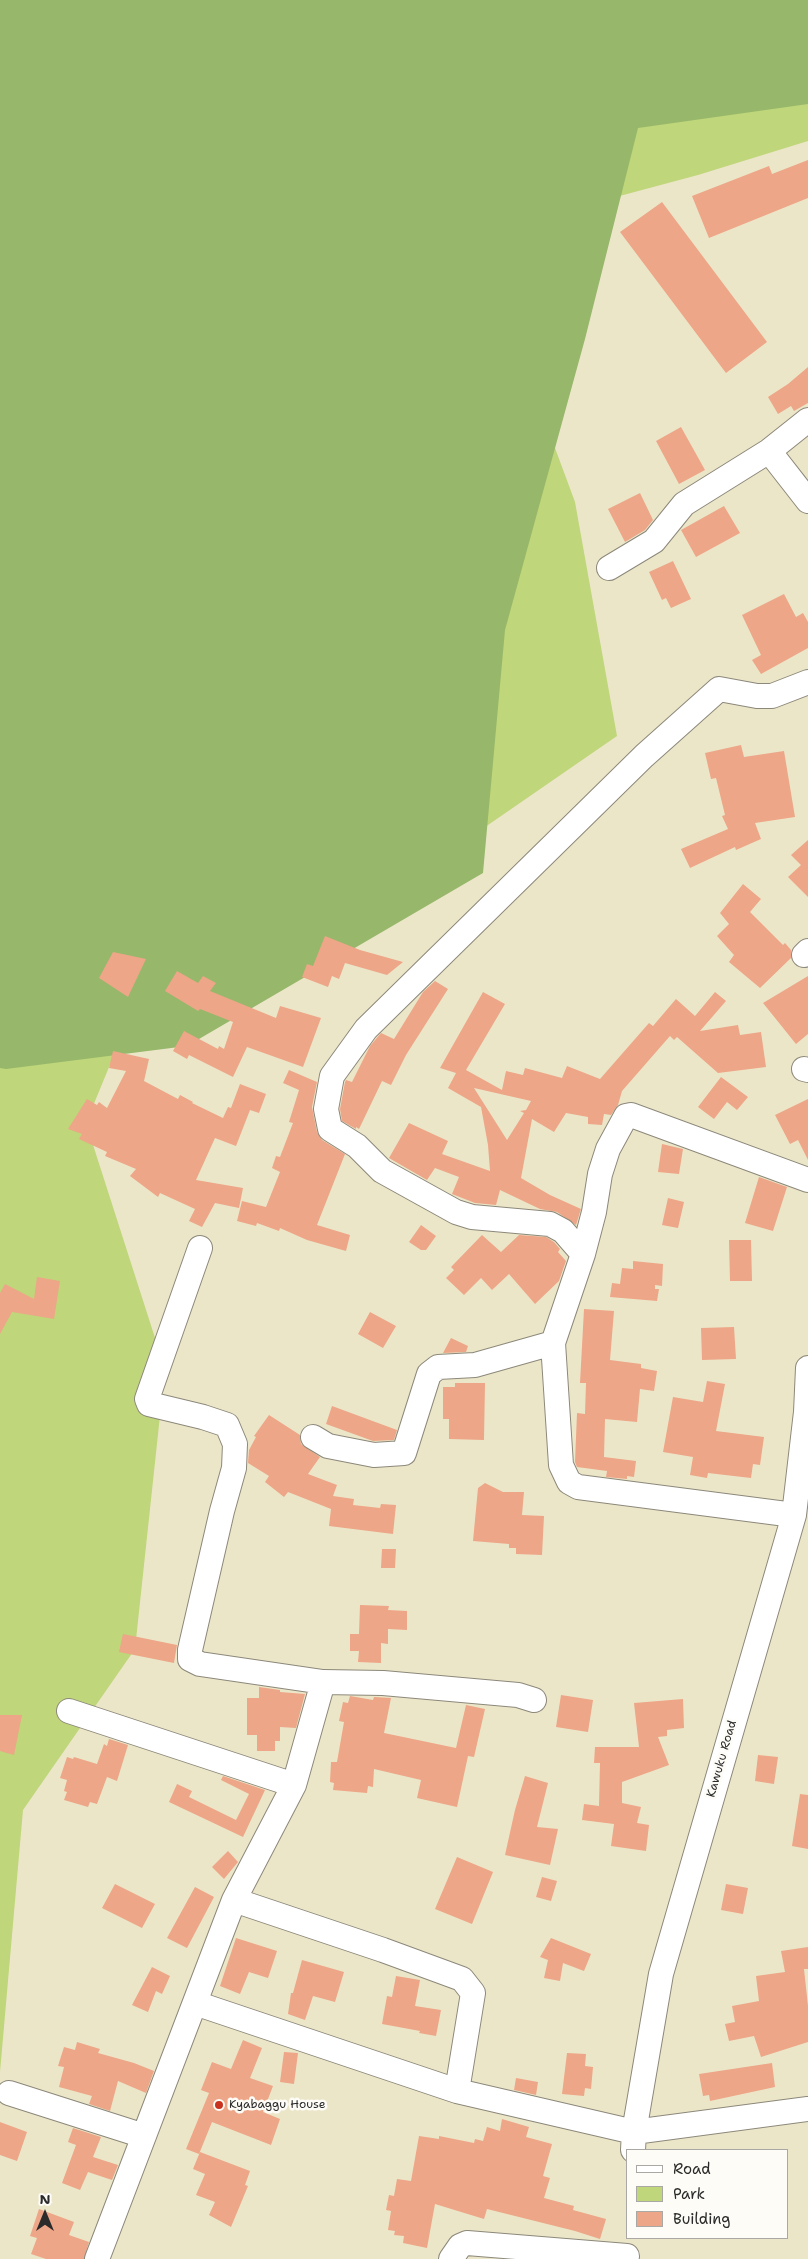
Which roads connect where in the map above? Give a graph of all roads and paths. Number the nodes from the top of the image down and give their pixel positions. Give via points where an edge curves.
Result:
1 (808, 420) edge
2 (769, 451) junction
3 (808, 502) edge
4 (609, 568) dead end
5 (808, 682) edge
6 (808, 1180) edge
7 (200, 1248) dead end
8 (583, 1254) junction
9 (552, 1343) junction
10 (808, 1368) edge
11 (313, 1436) dead end
12 (794, 1514) junction
13 (324, 1682) junction
14 (534, 1700) dead end
15 (70, 1711) dead end
16 (294, 1784) junction
17 (234, 1900) junction
18 (195, 2003) junction
19 (457, 2091) junction
20 (9, 2093) dead end
21 (808, 2109) edge
22 (144, 2136) junction
23 (633, 2141) edge
24 (627, 2251) edge
25 (98, 2259) edge
26 (451, 2259) edge

1 - 2 street
2 - 3 street
2 - 4 street via 684,504 654,541
5 - 8 street via 772,696 719,688 644,756 366,1029 332,1076 326,1109 330,1129 357,1146 382,1171 456,1212 472,1217 550,1224 563,1231
6 - 8 street via 628,1116 608,1149
7 - 13 street via 146,1399 149,1404 227,1425 235,1444 234,1468 190,1659 200,1664
8 - 9 street
9 - 11 street via 475,1365 438,1367 429,1374 404,1453 374,1454 328,1446
9 - 12 street via 561,1465 569,1482 578,1488
10 - 12 street, Kawuku Road
12 - 23 street, Kawuku Road via 661,1974
13 - 14 street via 393,1684 518,1695
13 - 16 street
15 - 16 street
16 - 17 street
17 - 18 street
17 - 19 street via 462,1979 473,1993
18 - 19 street
18 - 22 street
19 - 23 street
20 - 22 street
21 - 23 street
22 - 25 street
24 - 26 street via 467,2243 460,2246

